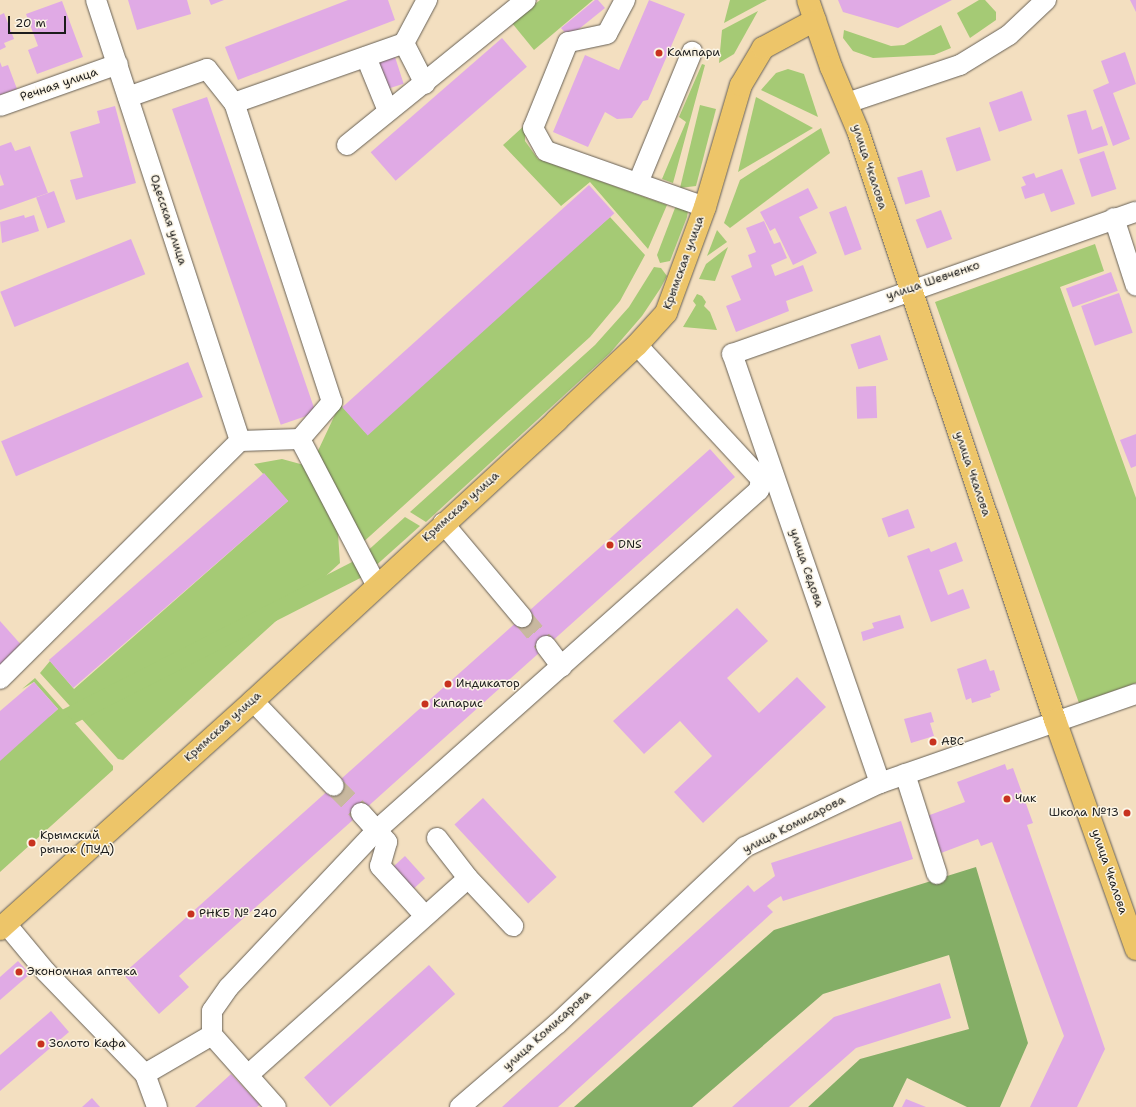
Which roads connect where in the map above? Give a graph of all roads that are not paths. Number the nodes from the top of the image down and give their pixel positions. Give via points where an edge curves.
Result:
1 (96, 0) edge
2 (427, 0) edge
3 (526, 0) edge
4 (625, 0) edge
5 (1046, 0) edge
6 (812, 10) edge
7 (404, 42) junction
8 (692, 52) dead end
9 (366, 57) junction
10 (118, 64) junction
11 (425, 84) junction
12 (128, 97) junction
13 (234, 103) junction
14 (847, 103) junction
15 (0, 106) edge
16 (388, 111) junction
17 (347, 145) dead end
18 (638, 183) junction
19 (705, 206) junction
20 (1136, 212) edge
21 (1114, 218) junction
22 (1136, 286) edge
23 (909, 289) junction
24 (637, 345) junction
25 (732, 354) joint
26 (300, 439) junction
27 (240, 441) junction
28 (443, 523) junction
29 (377, 586) junction
30 (522, 617) tunnel mouth
31 (546, 646) tunnel mouth
32 (562, 667) junction
33 (0, 679) edge
34 (1136, 694) edge
35 (253, 701) junction
36 (1055, 720) junction
37 (905, 774) junction
38 (880, 783) junction
39 (334, 786) tunnel mouth
40 (360, 813) tunnel mouth
41 (378, 829) junction
42 (437, 838) dead end
43 (937, 874) dead end
44 (468, 878) junction
45 (425, 916) junction
46 (513, 926) dead end
47 (3, 927) edge
48 (1136, 949) edge
49 (212, 1035) junction
50 (145, 1074) junction
51 (248, 1075) junction
52 (157, 1107) edge
53 (276, 1107) edge
54 (460, 1107) edge

1 - 10 street, Одесская улица
2 - 7 street
3 - 11 street
4 - 18 street via 607,34 568,42 533,128 546,151
5 - 14 street via 1009,35 960,65
6 - 14 main road, улица Чкалова
6 - 19 main road, Крымская улица via 763,48 754,62 742,85
7 - 9 street
7 - 11 street
8 - 18 street
9 - 13 street
9 - 16 street
10 - 12 street, Одесская улица
10 - 15 street, Речная улица
11 - 16 street
12 - 13 street via 207,69
12 - 27 street, Одесская улица
13 - 26 street via 332,402
14 - 23 main road, улица Чкалова
16 - 17 street
18 - 19 street
19 - 24 main road, Крымская улица via 666,313
20 - 21 street, улица Шевченко
21 - 22 street
21 - 23 street, улица Шевченко
23 - 25 street, улица Шевченко
23 - 36 main road, улица Чкалова
24 - 28 main road, Крымская улица
24 - 32 street via 761,479 759,490
25 - 38 street, улица Седова
26 - 27 street
26 - 29 street
27 - 33 street
28 - 29 main road, Крымская улица
28 - 30 street
29 - 35 main road, Крымская улица
31 - 32 street
32 - 41 street
34 - 36 street, улица Комисарова
35 - 39 street
35 - 47 main road, Крымская улица
36 - 37 street, улица Комисарова
36 - 48 main road, улица Чкалова
37 - 38 street, улица Комисарова
37 - 43 street
38 - 54 street, улица Комисарова via 745,847 557,1024
40 - 41 street
41 - 45 street via 387,842 380,866
41 - 49 street via 229,987 212,1011
42 - 44 street
44 - 45 street
44 - 46 street
45 - 51 street
47 - 50 street
49 - 50 street
49 - 51 street
50 - 52 street
51 - 53 street

